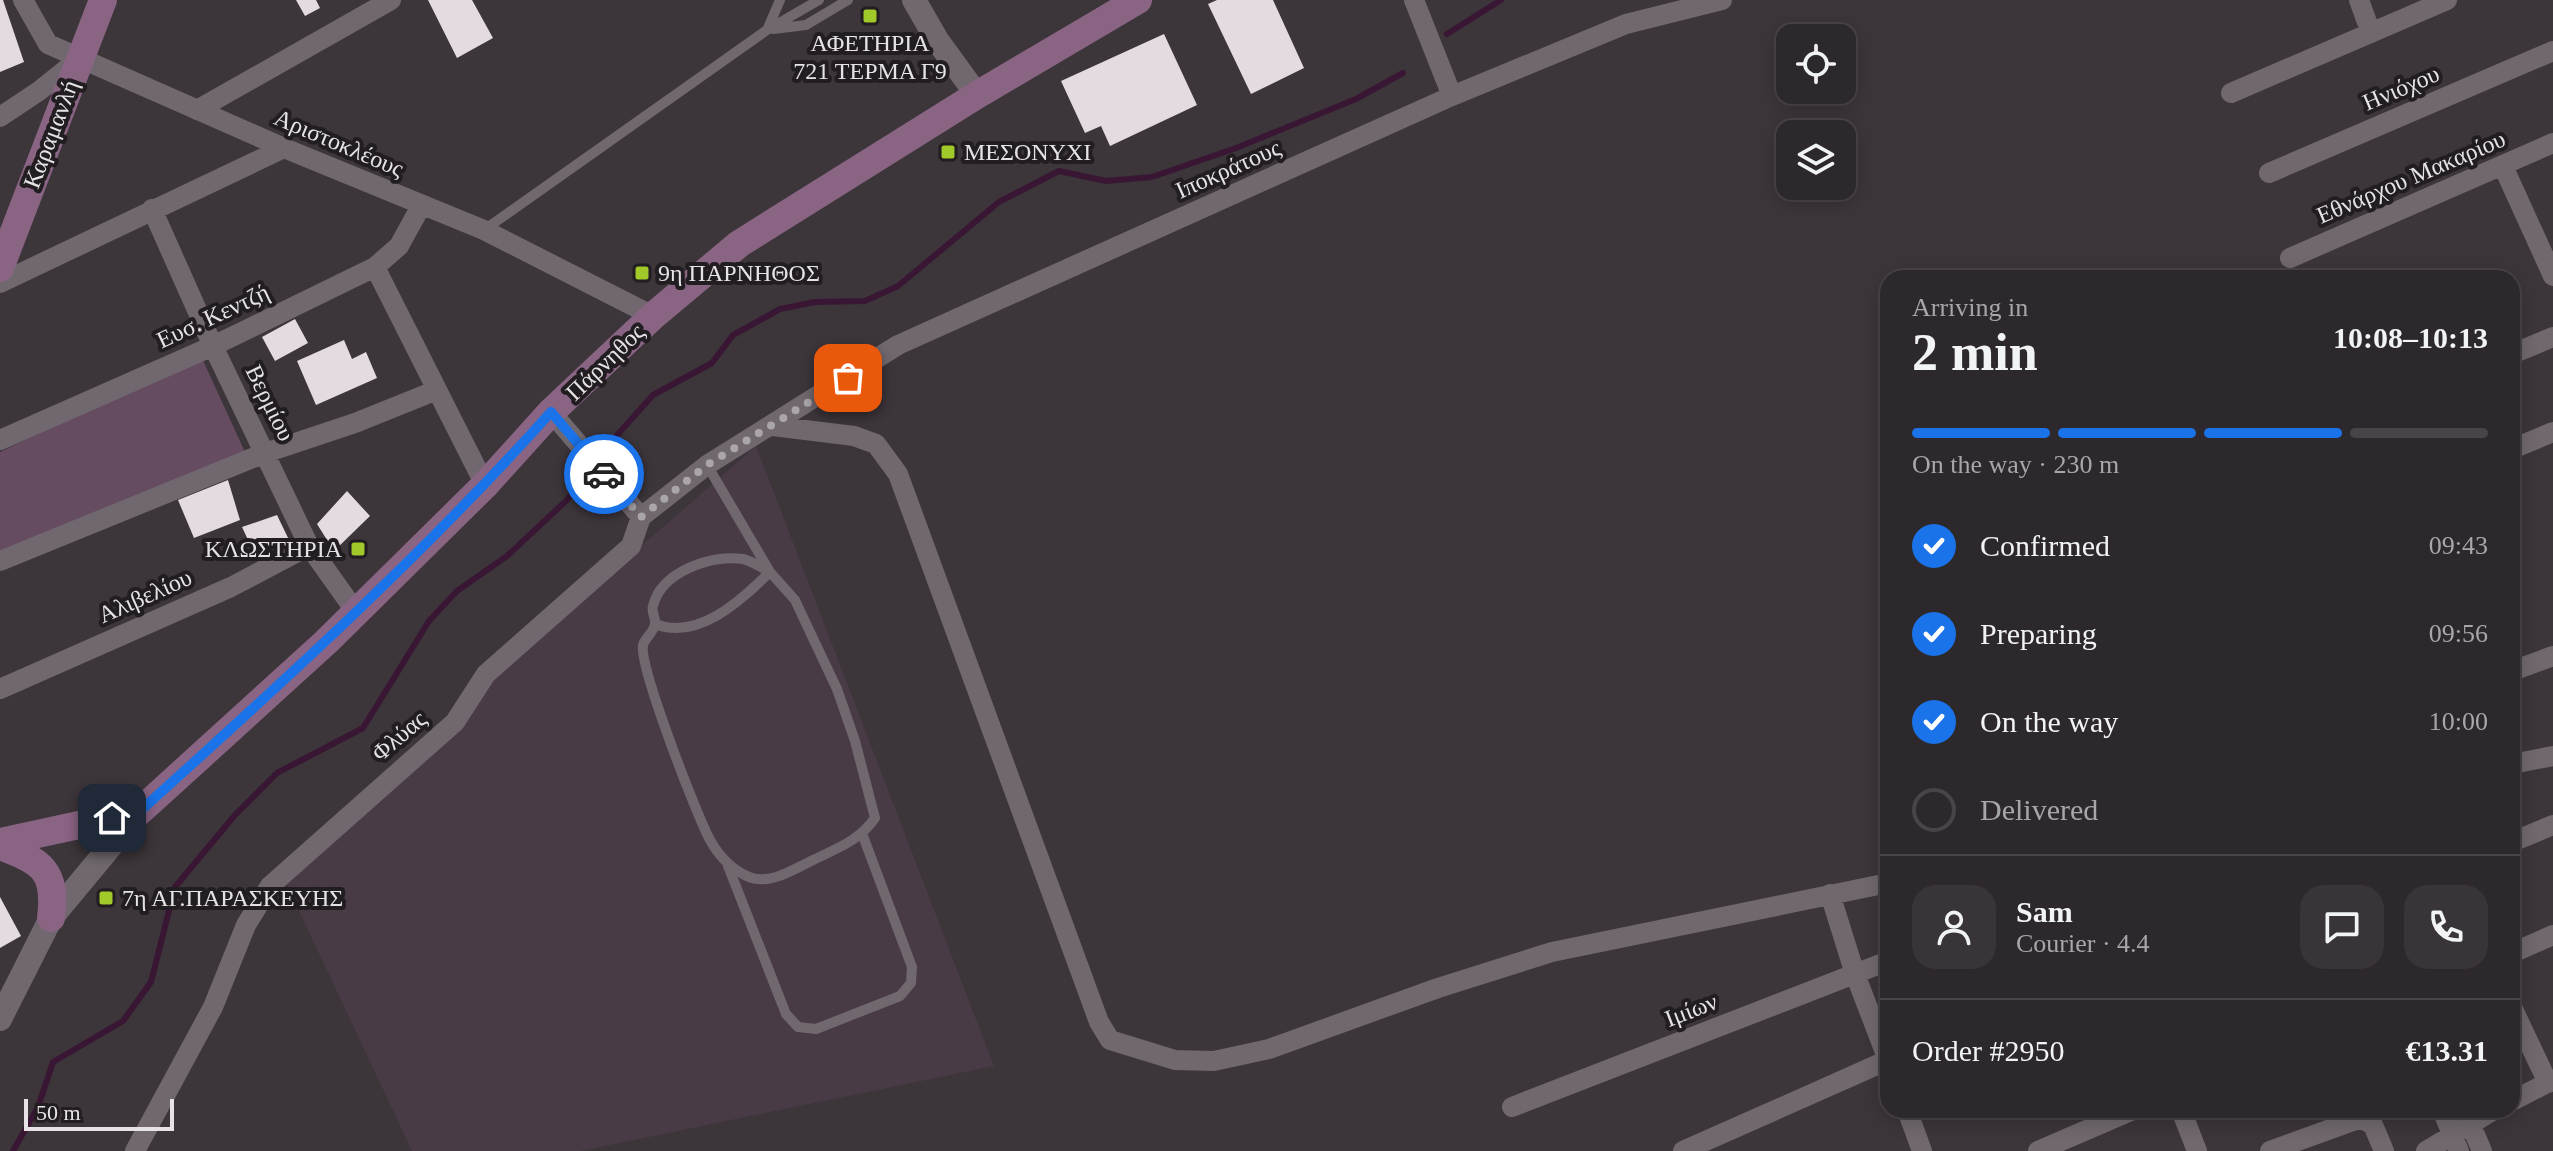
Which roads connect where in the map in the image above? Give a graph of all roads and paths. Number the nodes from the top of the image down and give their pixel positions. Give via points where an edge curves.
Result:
1 (23, 0) edge
2 (103, 0) edge
3 (391, 0) edge
4 (789, 0) edge
5 (819, 0) edge
6 (848, 0) edge
7 (914, 0) edge
8 (1138, 0) edge
9 (1414, 0) edge
10 (1722, 0) edge
11 (2359, 0) edge
12 (2447, 0) edge
13 (779, 3) edge
14 (767, 30) junction
15 (2371, 33) junction
16 (2553, 51) edge
17 (79, 59) junction
18 (2231, 93) dead end
19 (977, 95) junction
20 (1452, 96) junction
21 (197, 110) junction
22 (0, 117) edge
23 (2553, 143) edge
24 (284, 148) junction
25 (2503, 166) junction
26 (2269, 173) dead end
27 (421, 206) junction
28 (152, 209) junction
29 (484, 230) junction
30 (2290, 258) dead end
31 (375, 267) junction
32 (0, 268) edge
33 (2553, 276) edge
34 (0, 283) edge
35 (653, 316) junction
36 (2553, 337) edge
37 (213, 346) junction
38 (2520, 351) edge
39 (437, 390) junction
40 (560, 422) junction
41 (773, 426) junction
42 (2553, 432) edge
43 (0, 440) edge
44 (2520, 446) edge
45 (265, 453) junction
46 (707, 465) junction
47 (485, 485) junction
48 (641, 517) junction
49 (309, 546) junction
50 (0, 561) edge
51 (770, 572) junction
52 (356, 612) junction
53 (655, 624) junction
54 (2553, 656) edge
55 (2520, 668) edge
56 (0, 689) edge
57 (2552, 759) edge
58 (2520, 763) edge
59 (139, 812) junction
60 (2553, 825) edge
61 (863, 836) junction
62 (2520, 839) edge
63 (0, 844) edge
64 (728, 865) junction
65 (1880, 885) edge
66 (1830, 894) junction
67 (51, 918) junction
68 (2553, 935) edge
69 (2520, 949) edge
70 (1880, 964) edge
71 (1855, 974) junction
72 (0, 1019) edge
73 (2520, 1023) edge
74 (1880, 1039) edge
75 (1880, 1064) edge
76 (2550, 1081) edge
77 (2520, 1097) edge
78 (1512, 1107) dead end
79 (1910, 1118) edge
80 (2095, 1118) edge
81 (2184, 1118) edge
82 (2445, 1118) edge
83 (2479, 1118) edge
84 (2470, 1123) junction
85 (2456, 1143) edge
86 (135, 1151) edge
87 (1683, 1151) edge
88 (1922, 1151) edge
89 (2038, 1151) edge
90 (2197, 1151) edge
91 (2270, 1151) edge
92 (2384, 1151) edge
93 (2426, 1151) edge
94 (2482, 1151) edge

1 - 17 street, Αριστοκλέους via 48,44
2 - 17 main road, Καραμανλή
3 - 21 street
4 - 13 lane
5 - 14 lane
6 - 14 lane via 806,25
7 - 19 street
8 - 19 main road, Πάρνηθος
9 - 20 street
10 - 20 street, Ιποκράτους via 1626,24
11 - 15 street
12 - 15 street
13 - 14 lane
14 - 29 lane
15 - 18 street
16 - 26 street, Ηνιόχου
17 - 21 street, Αριστοκλέους
17 - 22 street
17 - 32 main road, Καραμανλή
19 - 35 main road, Πάρνηθος via 739,244
20 - 41 street, Ιποκράτους via 898,345
21 - 24 street, Αριστοκλέους
23 - 25 street, Εθνάρχου Μακαρίου
24 - 27 street, Αριστοκλέους
24 - 28 street
25 - 30 street, Εθνάρχου Μακαρίου
25 - 33 street
27 - 29 street, Αριστοκλέους
27 - 31 street, Ευσ. Κεντζή via 399,246
28 - 34 street
28 - 37 street, Βερμίου
29 - 35 street, Αριστοκλέους
31 - 37 street, Ευσ. Κεντζή
31 - 39 street
35 - 40 main road, Πάρνηθος
36 - 38 street
37 - 43 street, Ευσ. Κεντζή
37 - 45 street, Βερμίου
39 - 45 street
39 - 47 street
40 - 47 main road, Πάρνηθος
40 - 48 street
41 - 46 street, Φλύας
41 - 66 street via 876,444 898,474 1110,1040 1175,1060 1214,1061 1269,1049 1552,952
42 - 44 street
45 - 49 street, Βερμίου
45 - 50 street
46 - 48 street, Φλύας
46 - 51 lane
47 - 52 main road, Πάρνηθος
48 - 86 street, Φλύας via 631,546 486,674 455,722 270,886 246,925 213,1007
49 - 52 street, Βερμίου
49 - 56 street, Αλιβελίου via 231,587
51 - 53 lane via 727,610 707,620 676,630
51 - 53 lane via 745,560 702,563 661,591 652,608
51 - 61 lane via 795,600 837,689 875,818
52 - 59 main road, Πάρνηθος
53 - 64 lane via 643,646 647,672 689,792
54 - 55 street
57 - 58 street
59 - 63 main road
59 - 67 street
60 - 62 street
61 - 64 lane via 771,879 751,878
61 - 64 lane via 912,967 911,983 900,996 816,1029 798,1027 786,1014
63 - 67 main road via 31,857 46,872 54,893
65 - 66 street
66 - 71 street
67 - 72 street
68 - 69 street
70 - 71 street, Ιμίων
71 - 74 street
71 - 78 street, Ιμίων
73 - 76 street
75 - 87 street
76 - 77 street
79 - 88 street
80 - 89 street
81 - 90 street
82 - 85 street
83 - 84 street
84 - 85 street
84 - 94 street
85 - 93 street
91 - 92 street via 2361,1118 2373,1125

